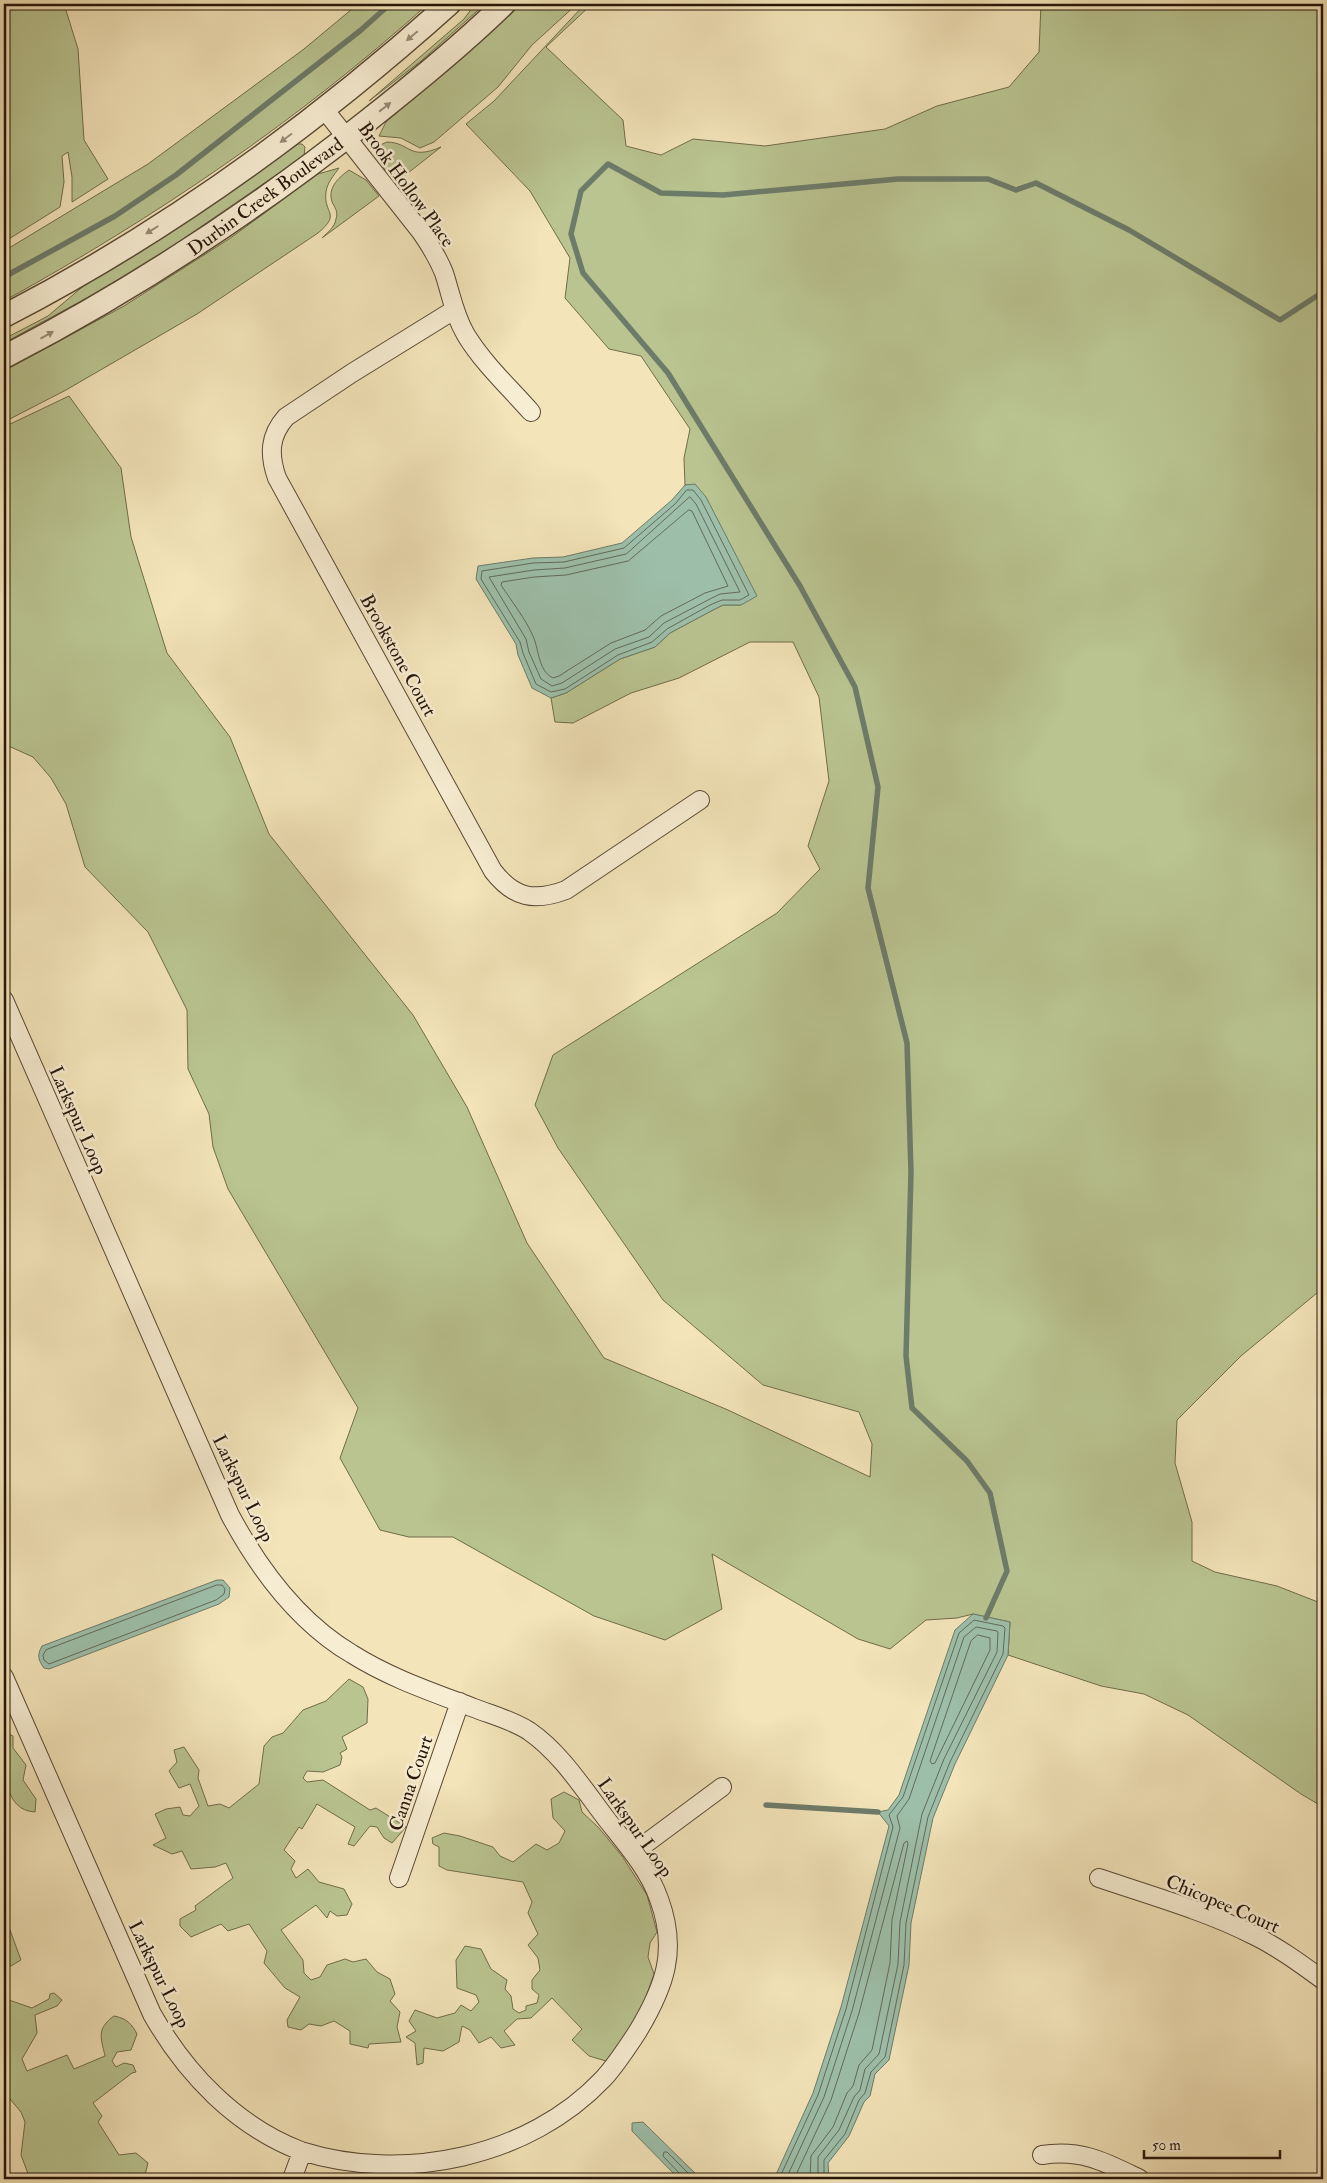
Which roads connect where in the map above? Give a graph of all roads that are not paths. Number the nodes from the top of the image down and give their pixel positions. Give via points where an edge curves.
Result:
1 (449, 4) edge
2 (504, 4) edge
3 (324, 109) junction
4 (347, 138) junction
5 (454, 310) junction
6 (4, 316) edge
7 (4, 357) edge
8 (531, 412) dead end
9 (700, 800) dead end
10 (4, 1000) edge
11 (4, 1677) edge
12 (460, 1702) junction
13 (722, 1787) dead end
14 (633, 1853) junction
15 (400, 1878) dead end
16 (1099, 1878) dead end
17 (1323, 1980) edge
18 (302, 2152) junction
19 (1042, 2155) dead end
20 (292, 2179) edge
21 (1140, 2179) edge

1 -> 3 street, Durbin Creek Boulevard
4 -> 2 street, Durbin Creek Boulevard
3 - 4 street, Brook Hollow Place
3 -> 6 street, Durbin Creek Boulevard via 160,225 95,266
4 - 5 street, Brook Hollow Place via 434,252
7 -> 4 street, Durbin Creek Boulevard via 188,252
5 - 8 street, Brook Hollow Place via 480,354
5 - 9 street, Brookstone Court via 286,417 280,423 271,446 277,478 503,884 534,897 566,890
10 - 12 street, Larkspur Loop via 245,1544 284,1596 319,1631 384,1673
11 - 18 street, Larkspur Loop via 166,2040 207,2089 235,2114
12 - 14 street, Larkspur Loop via 528,1730 546,1745 564,1763
12 - 15 street, Canna Court
13 - 14 street
14 - 18 street, Larkspur Loop via 650,1878 663,1909 669,1937 667,1967 654,2004 624,2052 580,2101 523,2137 468,2159 440,2165 379,2167 349,2164
16 - 17 street, Chicopee Court via 1253,1935
18 - 20 street
19 - 21 street via 1061,2152 1081,2154

